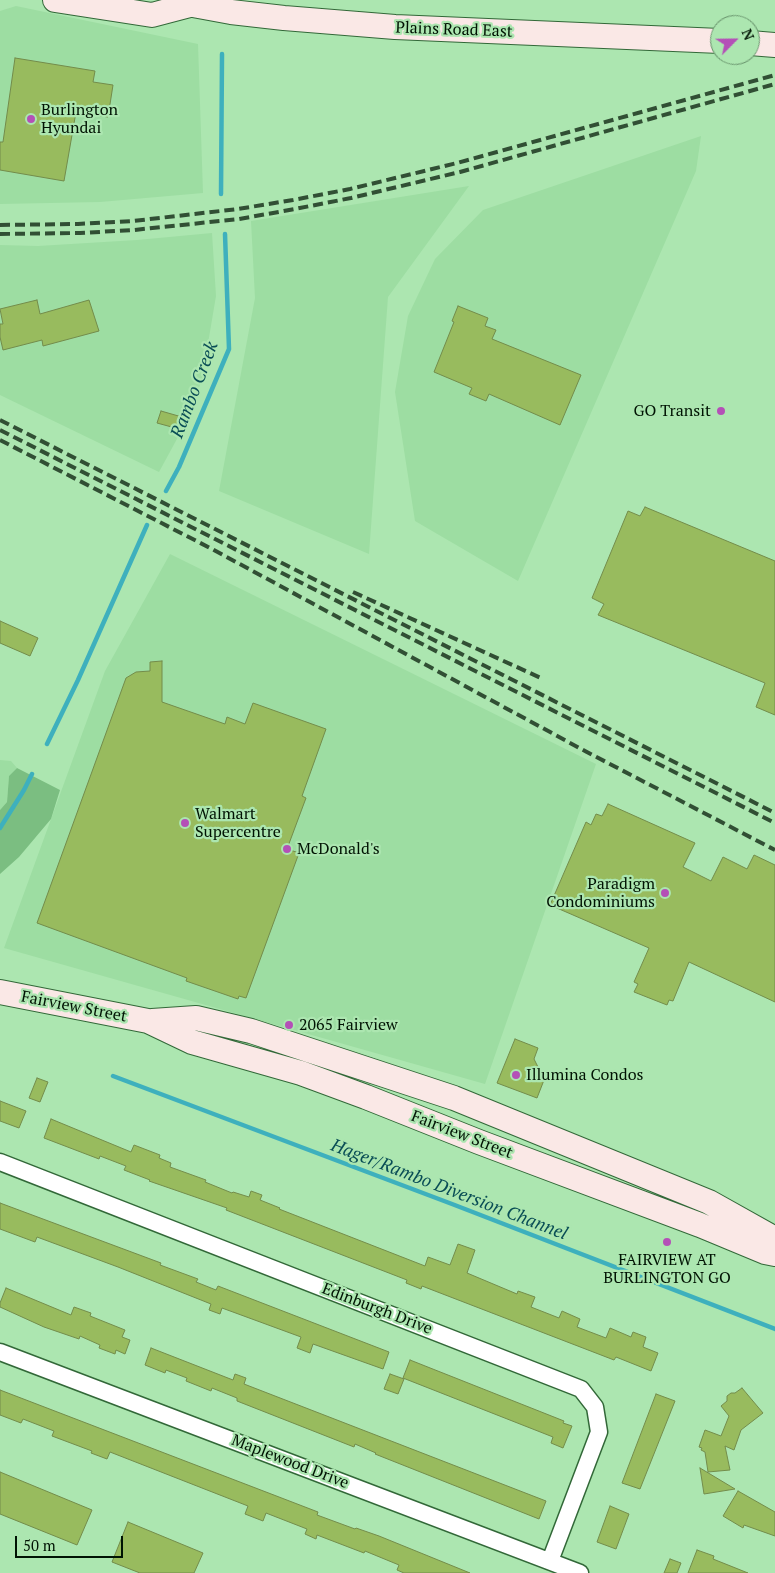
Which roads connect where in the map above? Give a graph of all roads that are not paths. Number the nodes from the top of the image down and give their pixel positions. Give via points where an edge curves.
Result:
1 (54, 0) edge
2 (184, 2) edge
3 (710, 41) edge
4 (760, 44) edge
5 (775, 45) edge
6 (0, 992) edge
7 (148, 1022) junction
8 (0, 1162) edge
9 (775, 1239) edge
10 (775, 1254) edge
11 (0, 1352) edge
12 (550, 1562) junction
13 (580, 1573) edge

1 - 2 main road, Plains Road East via 152,15
2 - 3 main road, Plains Road East via 284,18 395,28
4 - 5 main road
6 - 7 main road, Fairview Street
7 - 9 main road, Fairview Street via 196,1018 251,1031 454,1098 709,1202
7 - 10 main road, Fairview Street via 192,1042 301,1073
8 - 12 street, Edinburgh Drive via 581,1389 595,1407 599,1432
11 - 12 street, Maplewood Drive
12 - 13 street, Maplewood Drive

